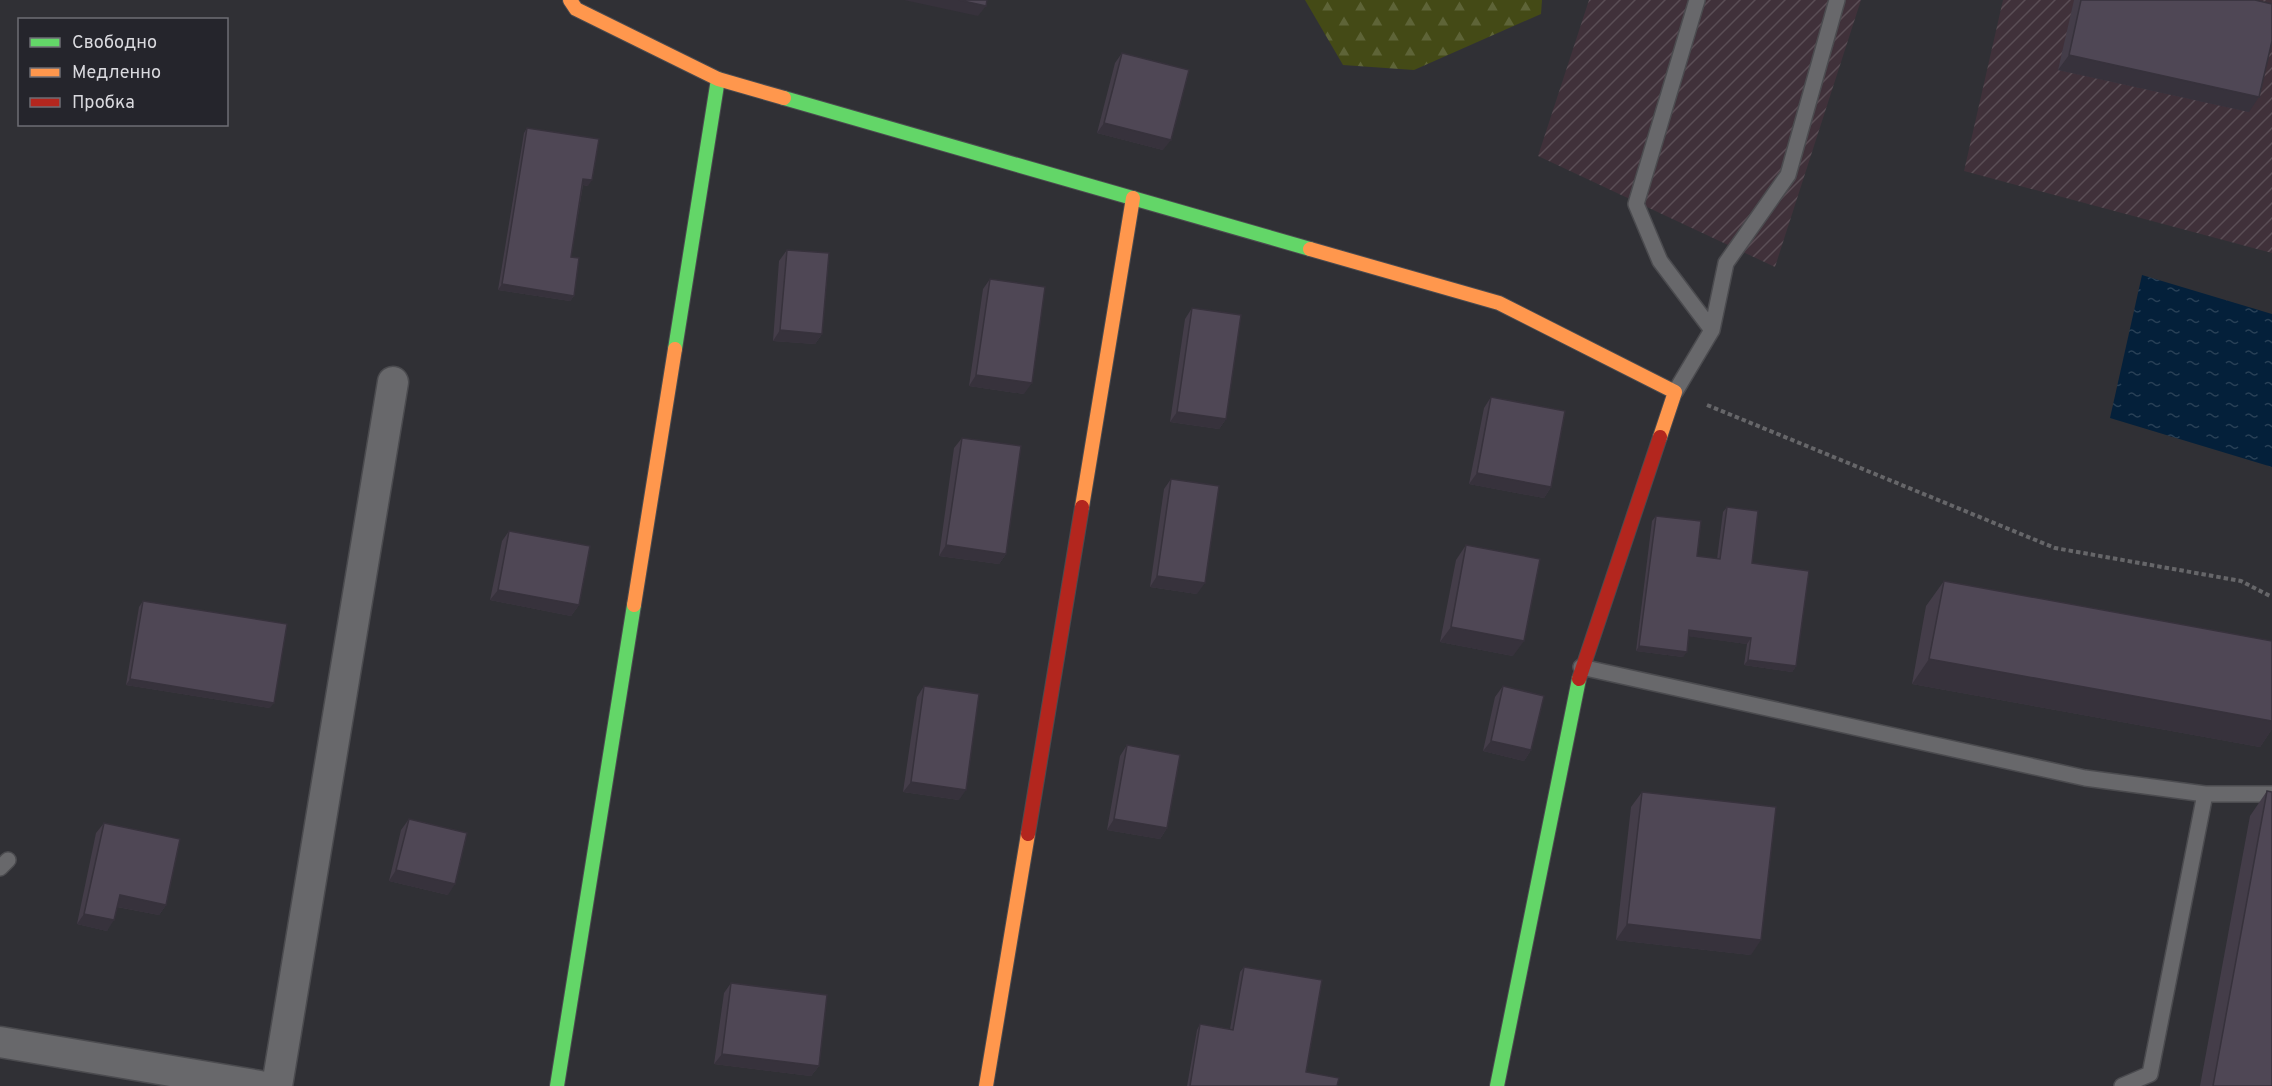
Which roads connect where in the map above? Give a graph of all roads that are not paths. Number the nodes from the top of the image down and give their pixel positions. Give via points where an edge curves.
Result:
1 (557, 0) edge
2 (1697, 0) edge
3 (1837, 0) edge
4 (573, 5) edge
5 (718, 79) junction
6 (1133, 198) junction
7 (1712, 330) junction
8 (393, 382) dead end
9 (1676, 392) junction
10 (1581, 667) junction
11 (2205, 794) junction
12 (2272, 794) edge
13 (0, 1042) edge
14 (260, 1086) edge
15 (277, 1086) edge
16 (557, 1086) edge
17 (986, 1086) edge
18 (1497, 1086) edge
19 (2122, 1086) edge

1 - 4 lane
2 - 7 lane via 1636,204 1660,261
3 - 7 lane via 1788,176 1726,263
4 - 5 street
5 - 6 street
5 - 16 street
6 - 9 street via 1499,303
6 - 17 street
7 - 9 lane
8 - 15 street
9 - 10 street
10 - 11 lane via 2085,778
10 - 18 street
11 - 12 lane
11 - 19 lane via 2150,1074
13 - 14 street

